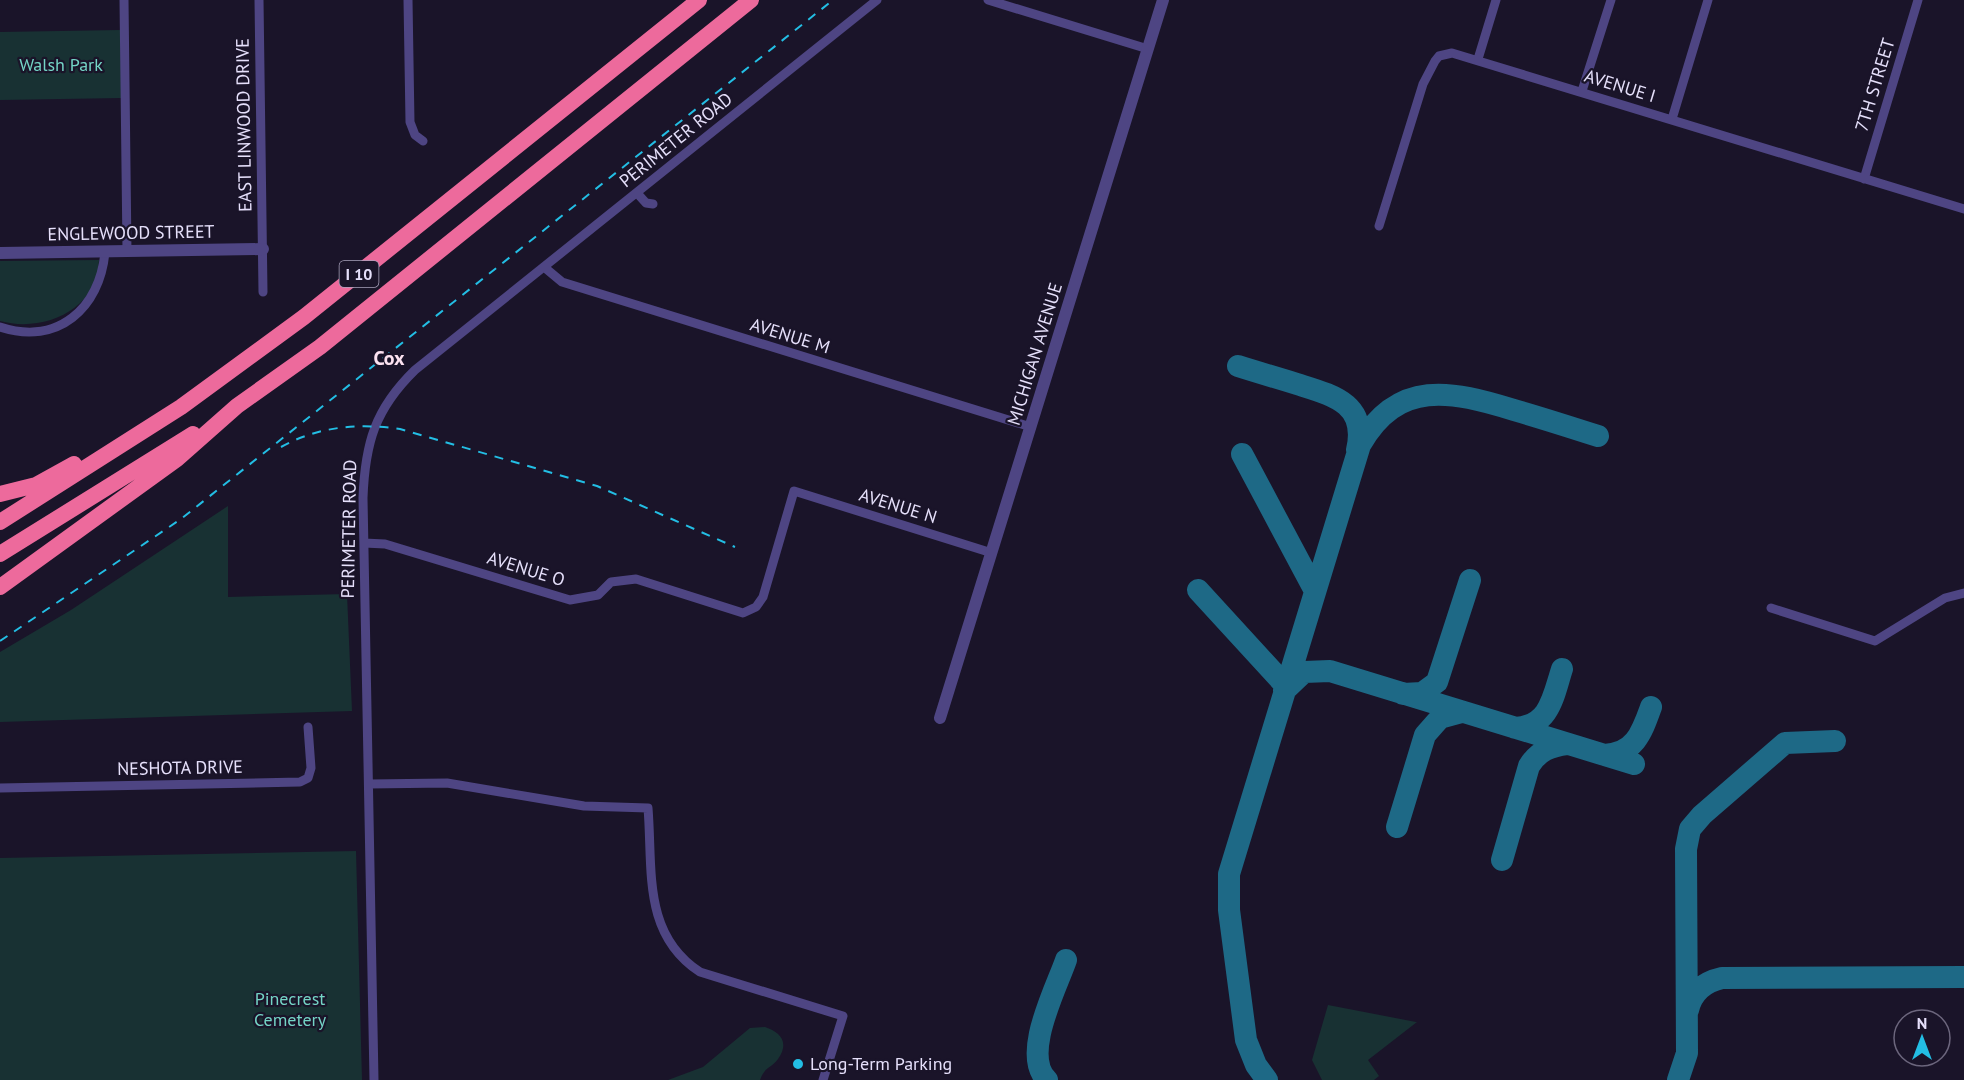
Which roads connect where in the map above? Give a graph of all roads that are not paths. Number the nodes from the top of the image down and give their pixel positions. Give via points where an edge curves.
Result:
1 (124, 0) edge
2 (259, 0) edge
3 (408, 0) edge
4 (699, 0) edge
5 (751, 0) edge
6 (877, 0) edge
7 (988, 0) edge
8 (1163, 0) edge
9 (1496, 0) edge
10 (1611, 0) edge
11 (1708, 0) edge
12 (1918, 0) edge
13 (1148, 49) junction
14 (1478, 59) junction
15 (1582, 91) junction
16 (1672, 119) junction
17 (423, 141) dead end
18 (1864, 179) junction
19 (637, 193) junction
20 (653, 204) dead end
21 (1964, 209) edge
22 (1379, 226) dead end
23 (262, 249) junction
24 (127, 251) junction
25 (105, 252) junction
26 (0, 253) edge
27 (544, 267) junction
28 (263, 292) dead end
29 (0, 327) edge
30 (237, 406) junction
31 (1031, 427) junction
32 (109, 455) junction
33 (0, 495) edge
34 (0, 522) edge
35 (364, 543) junction
36 (992, 553) junction
37 (0, 554) edge
38 (0, 587) edge
39 (1964, 593) edge
40 (1771, 608) dead end
41 (743, 613) joint
42 (940, 718) dead end
43 (308, 727) dead end
44 (369, 784) junction
45 (0, 788) edge
46 (374, 1080) edge
47 (823, 1080) edge

1 - 24 street
2 - 23 street, EAST LINWOOD DRIVE
3 - 17 street via 410,122 415,135
4 - 32 highway, I 10 via 304,317
5 - 30 highway, I 10 via 320,347
6 - 19 street, PERIMETER ROAD
7 - 13 street
8 - 13 street, MICHIGAN AVENUE
9 - 14 street
10 - 15 street
11 - 16 street
12 - 18 street, 7TH STREET
13 - 31 street, MICHIGAN AVENUE
14 - 15 street, AVENUE I
14 - 22 street, AVENUE I via 1452,53 1435,61 1423,84
15 - 16 street, AVENUE I
16 - 18 street, AVENUE I
18 - 21 street, AVENUE I
19 - 20 street
19 - 27 street, PERIMETER ROAD
23 - 24 street, ENGLEWOOD STREET
23 - 28 street, EAST LINWOOD DRIVE
24 - 25 street, ENGLEWOOD STREET
25 - 26 street, ENGLEWOOD STREET
25 - 29 street via 101,281 80,312 47,330
27 - 31 street, AVENUE M via 562,282
27 - 35 street, PERIMETER ROAD via 415,370 387,401 374,425 366,458
30 - 37 highway, I 10
30 - 38 highway via 177,459
31 - 36 street, MICHIGAN AVENUE
32 - 33 highway via 80,461 36,485
32 - 34 highway, I 10
35 - 41 street, AVENUE O via 385,544 570,600 598,595 611,582 636,579
35 - 44 street, PERIMETER ROAD
36 - 41 street, AVENUE N via 794,491 763,597 756,607
36 - 42 street, MICHIGAN AVENUE
39 - 40 street via 1945,598 1875,641
43 - 45 street, NESHOTA DRIVE via 311,768 308,778 300,782
44 - 46 street, PERIMETER ROAD
44 - 47 street via 447,783 576,805 648,808 656,912 666,939 683,961 700,972 843,1016

